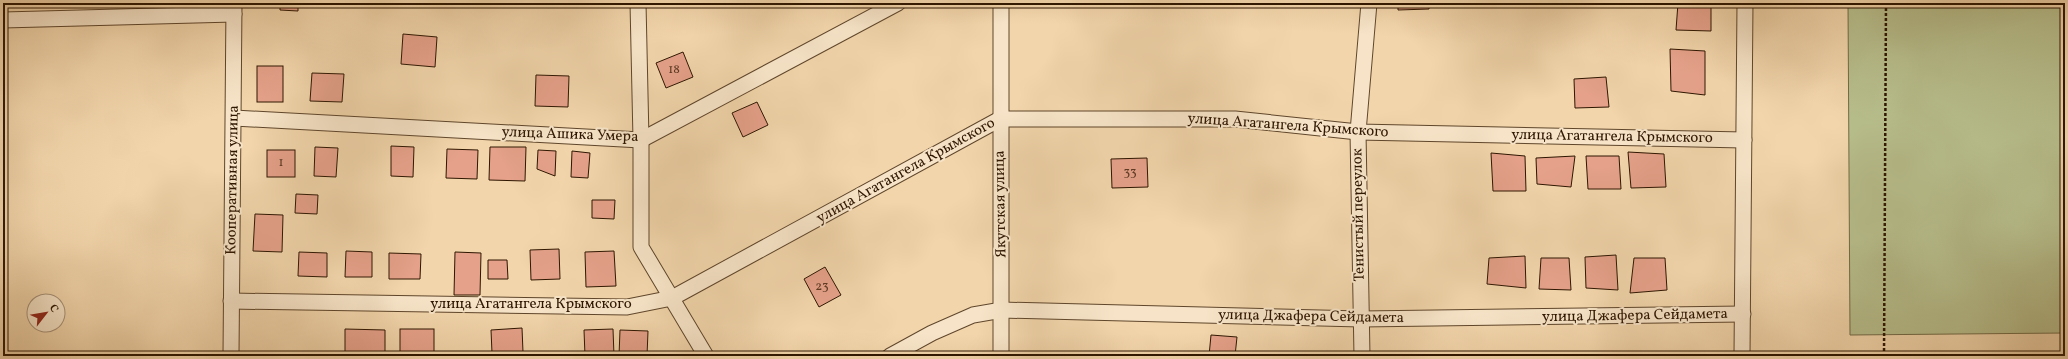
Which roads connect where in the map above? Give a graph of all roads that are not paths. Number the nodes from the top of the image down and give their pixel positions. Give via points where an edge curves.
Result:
1 (638, 3) edge
2 (898, 3) edge
3 (1001, 3) edge
4 (1369, 3) edge
5 (1745, 3) edge
6 (234, 8) edge
7 (3, 20) edge
8 (234, 118) junction
9 (1000, 119) junction
10 (1358, 132) junction
11 (641, 140) junction
12 (1744, 140) junction
13 (672, 298) junction
14 (231, 301) junction
15 (1002, 310) junction
16 (1743, 314) junction
17 (1361, 319) junction
18 (231, 356) edge
19 (706, 356) edge
20 (890, 356) edge
21 (1001, 356) edge
22 (1362, 356) edge
23 (1742, 356) edge

1 - 11 street
2 - 11 street, улица Ашика Умера
3 - 9 street, Якутская улица
4 - 10 street, Тенистый переулок
5 - 12 street
6 - 7 street
6 - 8 street, Кооперативная улица
8 - 11 street, улица Ашика Умера
8 - 14 street, Кооперативная улица
9 - 10 street, улица Агатангела Крымского via 1235,119
9 - 13 street, улица Агатангела Крымского
9 - 15 street, Якутская улица
10 - 12 street, улица Агатангела Крымского
10 - 17 street, Тенистый переулок
11 - 13 street via 641,247
12 - 16 street
13 - 14 street, улица Агатангела Крымского via 627,307
13 - 19 street
14 - 18 street, Кооперативная улица
15 - 17 street, улица Джафера Сейдамета
15 - 20 street, улица Джафера Сейдамета via 972,315
15 - 21 street, Якутская улица
16 - 17 street, улица Джафера Сейдамета
16 - 23 street
17 - 22 street, Тенистый переулок

